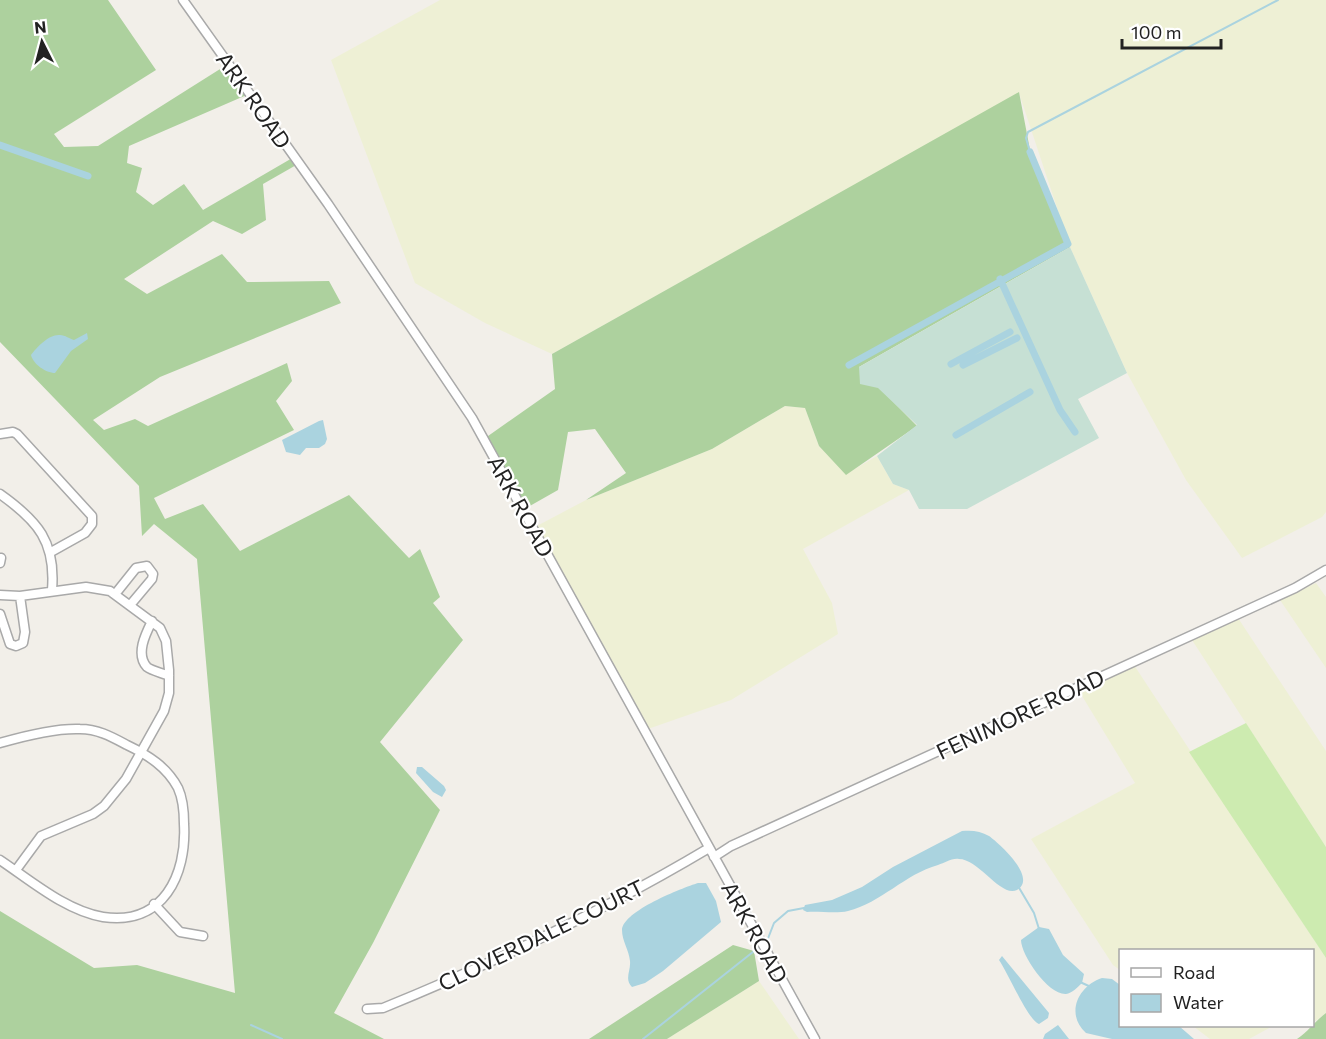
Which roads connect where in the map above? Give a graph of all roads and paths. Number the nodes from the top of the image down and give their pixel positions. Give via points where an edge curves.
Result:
1 (183, 0) edge
2 (0, 434) edge
3 (0, 494) edge
4 (51, 552) junction
5 (1326, 570) edge
6 (52, 590) junction
7 (116, 593) junction
8 (0, 595) edge
9 (20, 596) junction
10 (131, 604) junction
11 (0, 614) edge
12 (152, 621) junction
13 (169, 676) junction
14 (0, 743) edge
15 (142, 753) junction
16 (709, 848) junction
17 (714, 856) junction
18 (0, 860) edge
19 (16, 870) junction
20 (154, 904) junction
21 (203, 936) dead end
22 (367, 1009) dead end
23 (815, 1039) edge

1 - 16 street, ARK ROAD via 451,383
2 - 4 street via 17,434 92,516 92,524 85,533
3 - 4 street via 31,519
4 - 6 street
5 - 17 street, FENIMORE ROAD via 1295,588
6 - 7 street via 94,587
6 - 9 street
7 - 10 street
7 - 10 street via 136,568 147,566 152,579
8 - 9 street
9 - 11 street via 25,632 22,643 10,644
10 - 12 street
12 - 13 street via 165,637
12 - 13 street via 142,641 144,661 148,668
13 - 15 street via 166,705
14 - 15 street via 81,729 109,736
15 - 19 street via 104,806 86,818 41,836
15 - 20 street via 163,768 177,787 184,820 180,871 170,890
16 - 17 street, ARK ROAD
16 - 22 street, CLOVERDALE COURT via 524,948 383,1008
17 - 23 street, ARK ROAD
18 - 19 street
19 - 20 street via 93,915 123,917
20 - 21 street via 180,932

